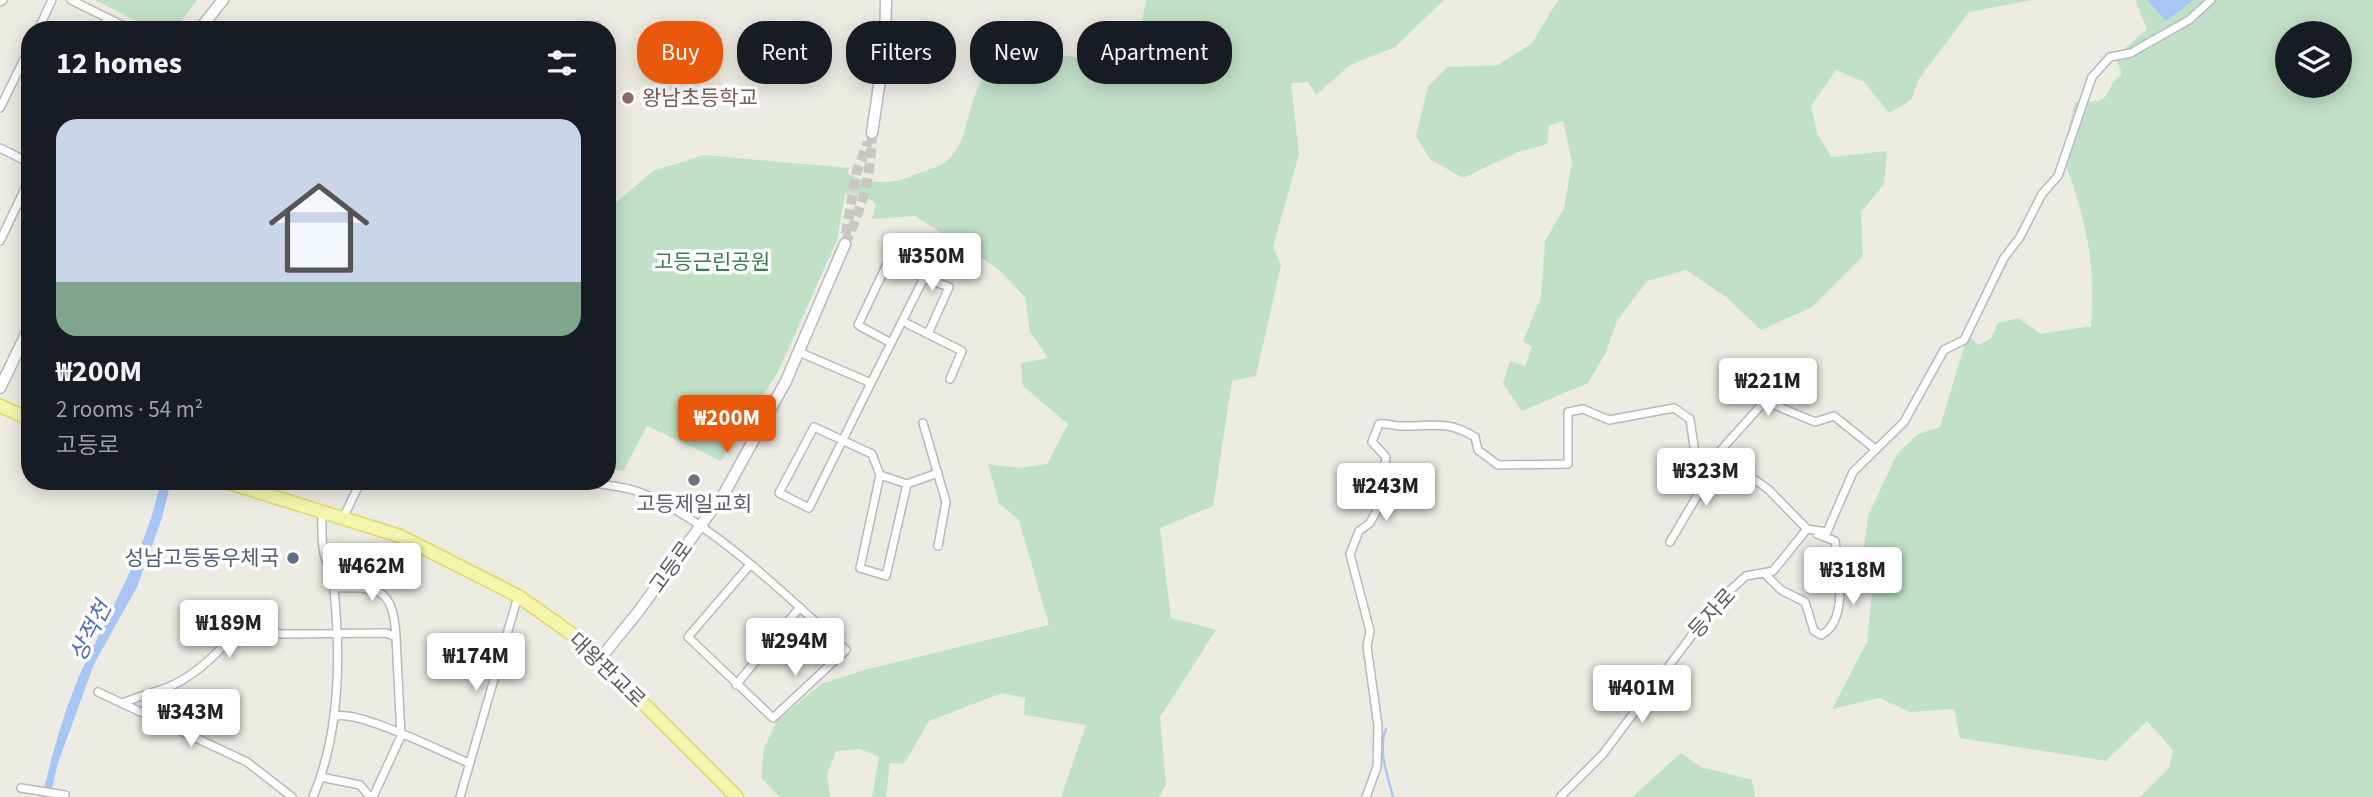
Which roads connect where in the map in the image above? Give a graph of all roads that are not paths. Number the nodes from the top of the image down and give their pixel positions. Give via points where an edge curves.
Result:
1 (52, 0) edge
2 (71, 0) edge
3 (223, 0) edge
4 (886, 0) edge
5 (2211, 0) edge
6 (108, 18) junction
7 (42, 21) edge
8 (106, 21) edge
9 (114, 21) edge
10 (207, 21) edge
11 (21, 65) edge
12 (0, 108) edge
13 (872, 133) tunnel mouth
14 (0, 148) edge
15 (21, 158) edge
16 (21, 197) edge
17 (0, 241) edge
18 (845, 244) tunnel mouth
19 (924, 278) junction
20 (908, 324) dead end
21 (928, 334) junction
22 (891, 343) junction
23 (21, 345) edge
24 (799, 352) junction
25 (950, 379) dead end
26 (871, 383) junction
27 (0, 388) edge
28 (0, 406) edge
29 (21, 415) edge
30 (923, 423) dead end
31 (843, 440) junction
32 (1874, 448) junction
33 (1711, 461) junction
34 (938, 473) junction
35 (880, 475) junction
36 (907, 484) junction
37 (616, 487) edge
38 (254, 490) edge
39 (356, 490) edge
40 (322, 510) junction
41 (344, 516) junction
42 (699, 526) junction
43 (1807, 529) junction
44 (1670, 542) dead end
45 (938, 546) dead end
46 (749, 566) junction
47 (1765, 574) junction
48 (334, 588) junction
49 (518, 596) junction
50 (800, 607) junction
51 (335, 635) junction
52 (396, 637) junction
53 (599, 660) junction
54 (737, 685) junction
55 (98, 692) dead end
56 (123, 703) junction
57 (336, 716) junction
58 (401, 736) junction
59 (470, 763) junction
60 (321, 777) junction
61 (24, 788) dead end
62 (63, 795) dead end
63 (292, 797) edge
64 (313, 797) edge
65 (371, 797) edge
66 (460, 797) edge
67 (737, 797) edge
68 (1366, 797) edge
69 (1560, 797) edge

1 - 7 street
2 - 6 street
3 - 10 street
4 - 13 street via 885,45
5 - 32 street via 2189,20 2132,53 2110,57 2092,77 2058,176 2042,194 1964,340 1944,350 1904,422
6 - 8 street
6 - 9 street
11 - 12 street
14 - 15 street
16 - 17 street
18 - 24 street, 고등로
19 - 21 street via 949,287
19 - 22 street
19 - 22 street via 888,261 858,325
20 - 21 street
21 - 25 street via 962,351
22 - 26 street
23 - 27 street
24 - 26 street
24 - 42 street, 고등로 via 724,492
26 - 31 street
28 - 29 main road
30 - 34 street
31 - 31 street via 809,508 779,493 814,427
31 - 35 street via 872,454
32 - 33 street via 1841,419 1834,416 1815,422 1765,401
32 - 43 street via 1846,483 1827,532
33 - 43 street via 1744,472
33 - 44 street via 1700,491
33 - 68 street via 1695,453 1690,419 1674,408 1609,420 1583,409 1568,412 1568,464 1498,465 1478,450 1475,437 1464,429 1429,423 1379,425 1372,442 1386,457 1382,489 1377,510 1359,531 1350,554 1370,631 1368,662 1376,699 1377,767
34 - 36 street
34 - 45 street via 947,502
35 - 36 street
35 - 36 street via 860,568 886,576
37 - 42 street via 666,504
38 - 40 main road, 대왕판교로
39 - 41 street
40 - 41 main road, 대왕판교로
40 - 48 street via 323,550
41 - 49 main road, 대왕판교로 via 400,536
42 - 46 street
42 - 53 street, 고등로
43 - 47 street, 등자로 via 1773,571
43 - 47 street via 1835,541 1840,597 1828,631 1821,635 1814,631 1805,602 1781,590
46 - 50 street
46 - 54 street via 688,637
47 - 69 street, 등자로 via 1746,576 1716,603 1603,754
48 - 51 street
48 - 52 street via 379,590 391,602
49 - 53 main road, 대왕판교로 via 579,639
49 - 59 street
50 - 54 street
50 - 54 street via 846,650 772,718
51 - 52 street via 386,633
51 - 56 street via 281,634 240,626 224,647 175,684
51 - 57 street
52 - 58 street
53 - 67 main road, 대왕판교로
55 - 56 street
56 - 63 street via 247,762
57 - 58 street via 364,720
57 - 60 street
58 - 59 street
58 - 65 street
59 - 66 street
60 - 64 street
60 - 65 street via 360,785
61 - 62 street

